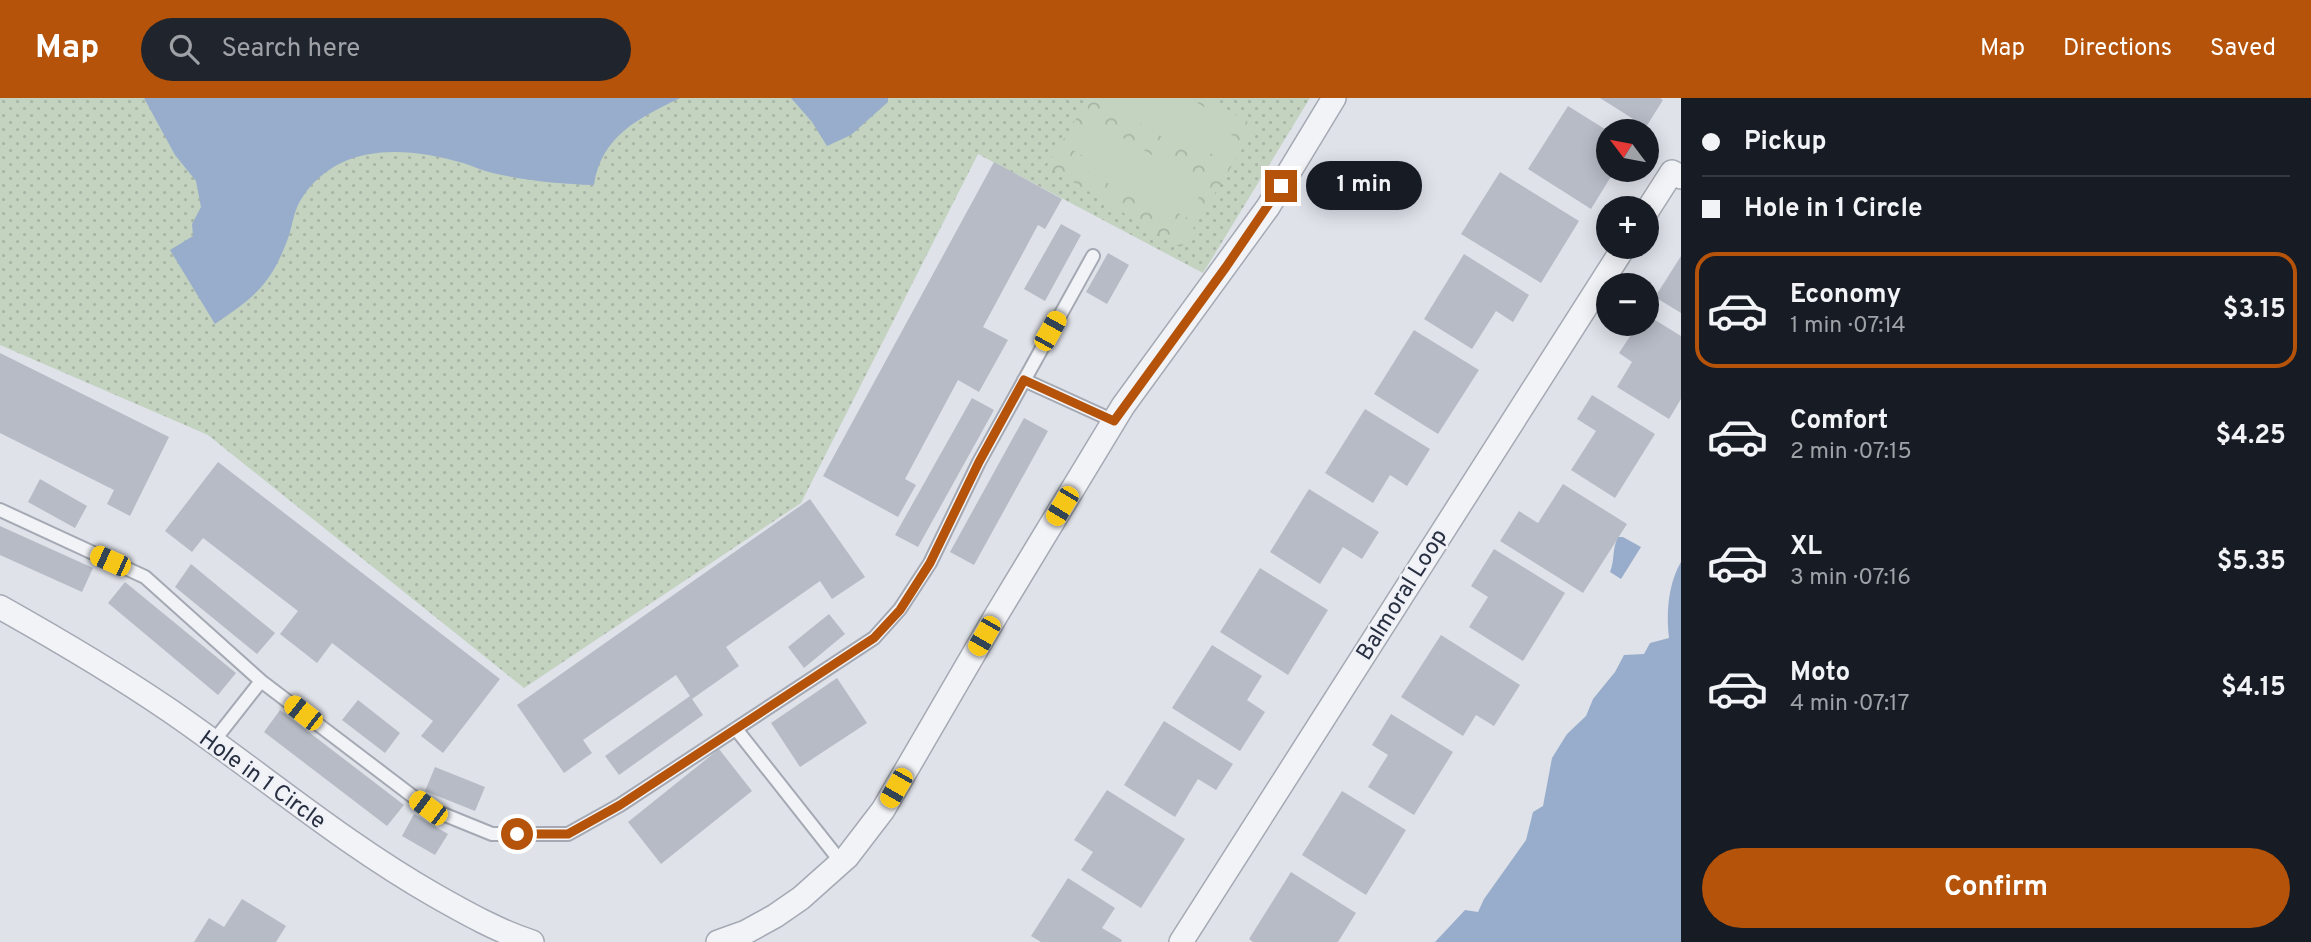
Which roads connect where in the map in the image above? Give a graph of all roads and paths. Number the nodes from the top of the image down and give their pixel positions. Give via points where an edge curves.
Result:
1 (1333, 99) edge
2 (1678, 169) edge
3 (1658, 196) edge
4 (1093, 256) dead end
5 (1616, 259) edge
6 (1024, 380) junction
7 (1114, 421) junction
8 (0, 510) edge
9 (0, 607) edge
10 (261, 681) junction
11 (736, 729) junction
12 (213, 742) junction
13 (841, 862) junction
14 (532, 942) edge
15 (718, 942) edge
16 (1181, 942) edge

1 - 7 street via 1268,207
2 - 3 street
4 - 6 lane
5 - 16 street, Balmoral Loop
6 - 7 lane
6 - 11 lane via 930,563 900,610 874,638
7 - 13 street via 883,810
8 - 10 lane via 145,577
9 - 12 street, Hole in 1 Circle via 168,709
10 - 11 lane via 428,808 492,834 568,834
10 - 12 lane
11 - 13 lane
12 - 14 street, Hole in 1 Circle via 332,831 410,881
13 - 15 street via 775,916

